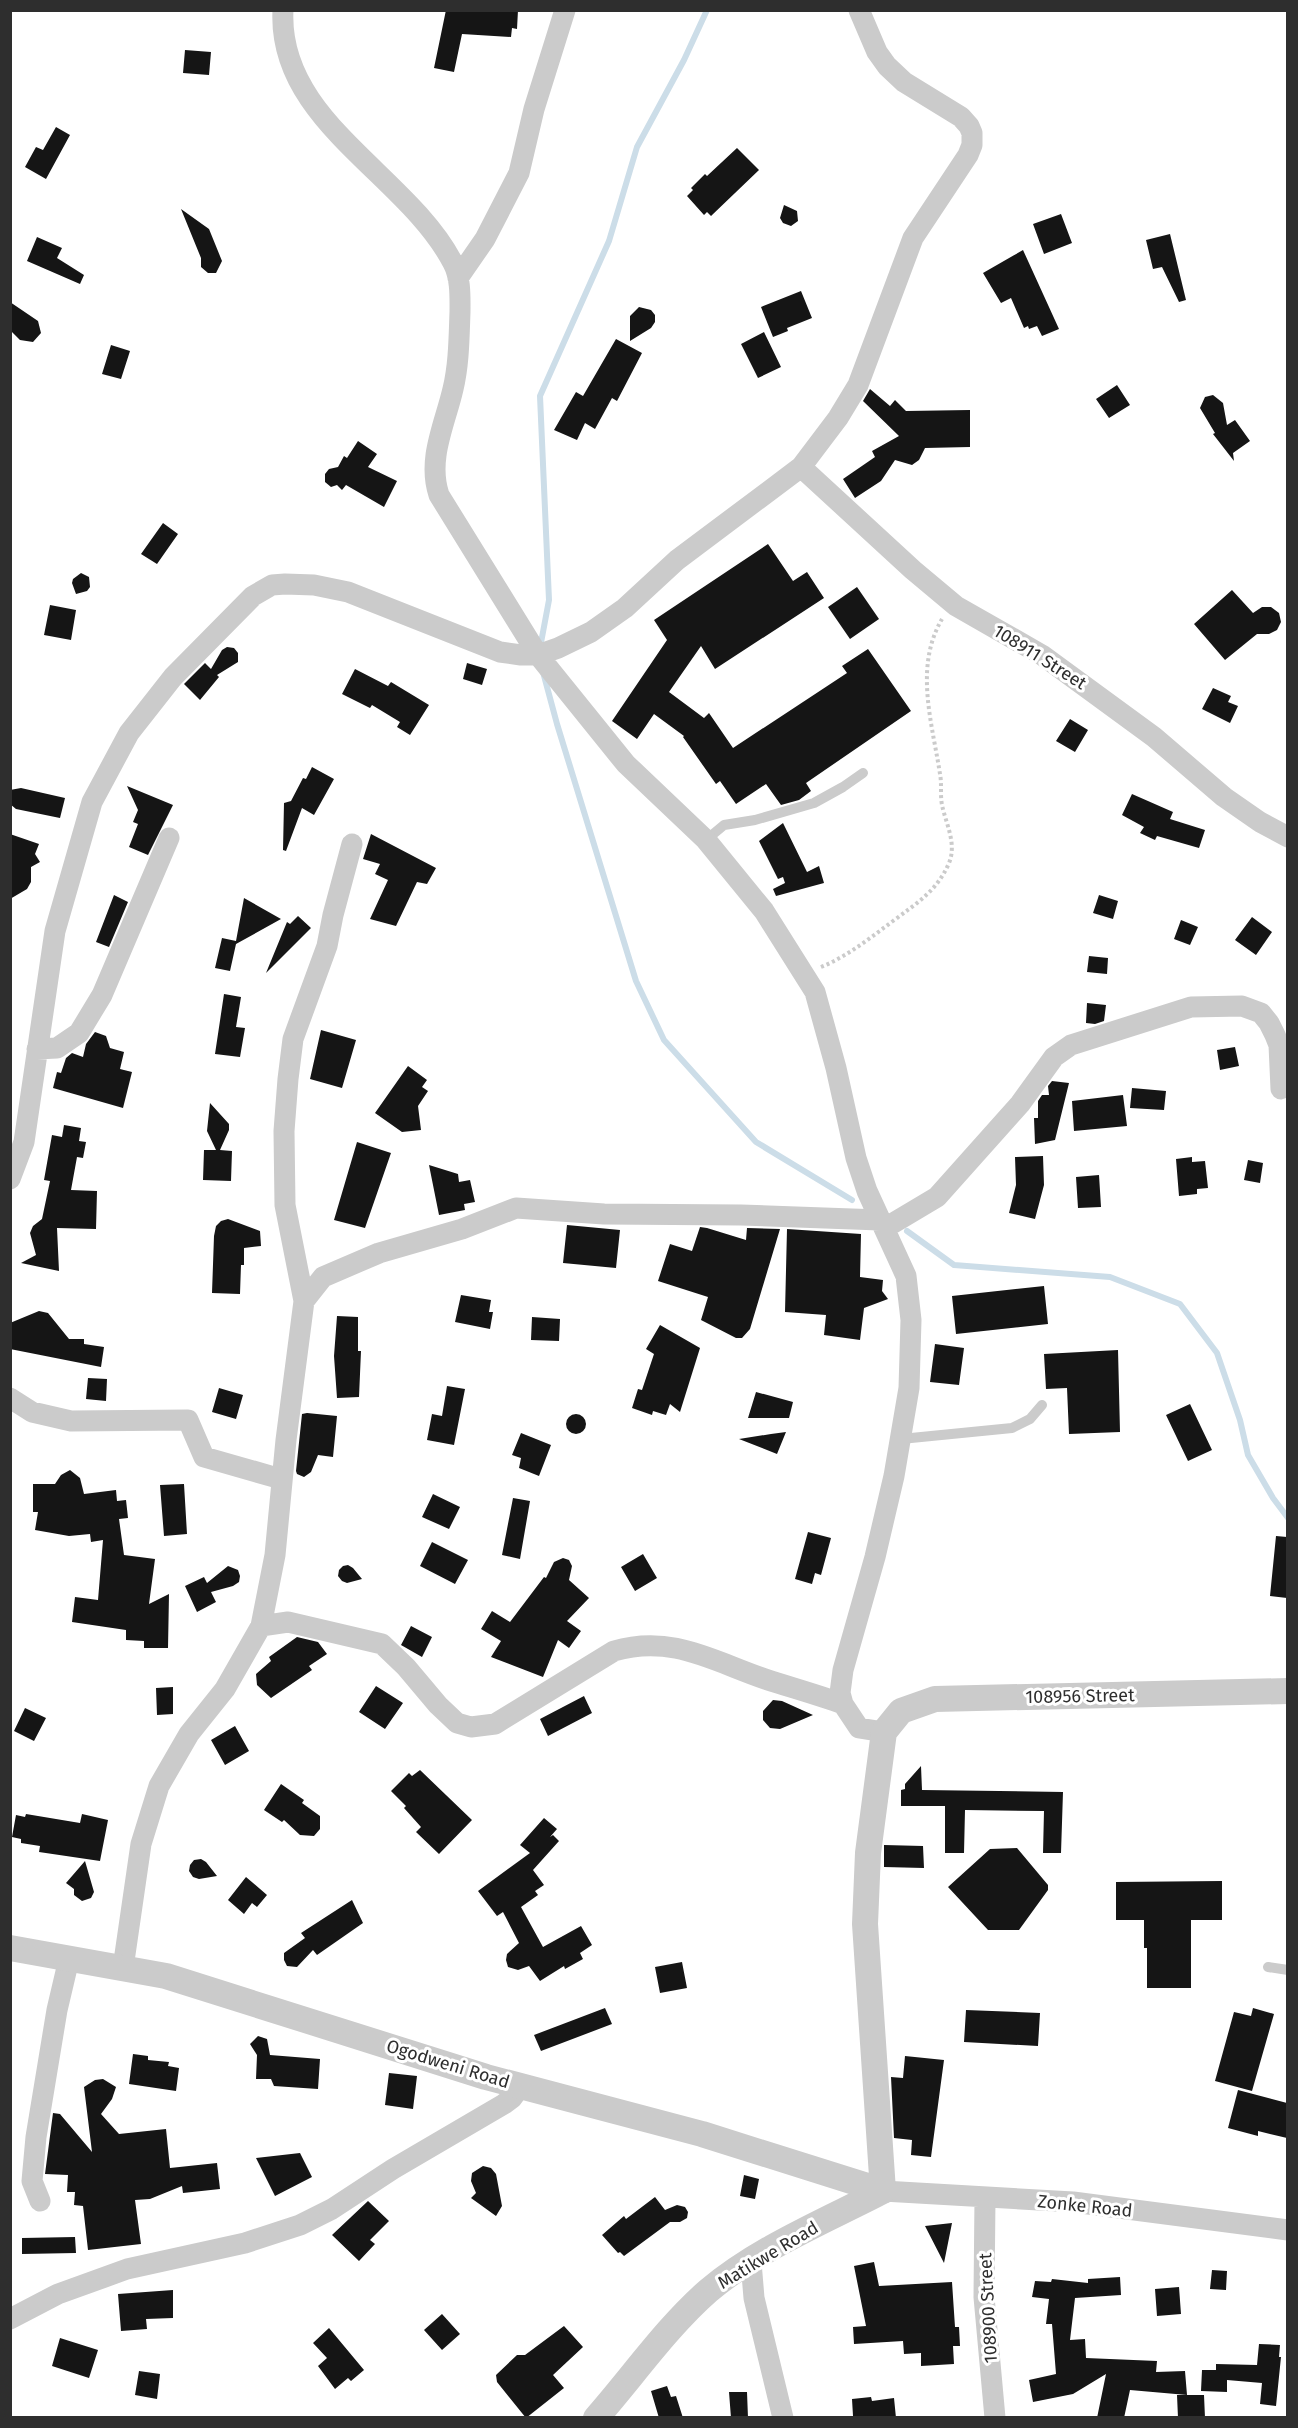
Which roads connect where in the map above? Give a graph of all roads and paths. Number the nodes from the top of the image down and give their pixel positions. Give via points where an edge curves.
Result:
1 (283, 10) edge
2 (565, 10) edge
3 (859, 10) edge
4 (458, 278) junction
5 (801, 467) junction
6 (952, 603) junction
7 (538, 655) junction
8 (863, 772) dead end
9 (1287, 837) edge
10 (169, 838) dead end
11 (706, 840) junction
12 (352, 844) dead end
13 (804, 975) junction
14 (37, 1049) junction
15 (1281, 1089) dead end
16 (10, 1179) edge
17 (883, 1224) junction
18 (304, 1301) junction
19 (10, 1398) edge
20 (1041, 1405) dead end
21 (901, 1439) junction
22 (281, 1479) junction
23 (261, 1626) junction
24 (1287, 1691) edge
25 (843, 1704) junction
26 (884, 1732) junction
27 (10, 1948) edge
28 (69, 1959) junction
29 (1268, 1966) dead end
30 (123, 1968) junction
31 (1287, 1970) edge
32 (520, 2087) junction
33 (883, 2191) junction
34 (985, 2198) junction
35 (40, 2201) dead end
36 (1287, 2230) edge
37 (751, 2262) junction
38 (10, 2319) edge
39 (596, 2418) edge
40 (783, 2418) edge
41 (995, 2418) edge

1 - 4 street via 282,32 296,79 318,111 406,199 454,264
2 - 4 street via 519,173 485,239
3 - 5 street via 887,66 904,82 961,117 972,133 972,145 913,238 858,385
4 - 7 street via 459,347 453,389 436,453 435,482 444,503
5 - 6 street, 108911 Street
5 - 7 street via 677,560 625,608 591,632
6 - 9 street, 108911 Street via 1051,661 1154,737 1224,797
6 - 13 path via 936,629 925,682 942,804 952,840 950,861 933,891 843,958
7 - 11 street via 626,764
7 - 14 street via 500,652 348,591 285,584 272,585 253,596 173,677 136,724 92,802 56,931
8 - 11 lane via 814,803 766,818 724,825
10 - 14 street via 102,995 79,1033 57,1048
11 - 13 street via 764,911
12 - 18 street via 327,946 293,1039 288,1079 285,1205
13 - 17 street via 815,992 856,1158
14 - 16 street via 24,1142
15 - 17 street via 1275,1035 1261,1013 1242,1006 1191,1007 1071,1045 1053,1057 1020,1104 937,1197
17 - 18 street via 516,1208 337,1270 323,1277
17 - 21 street via 906,1276 911,1320 909,1388
18 - 22 street
19 - 22 street via 32,1412 71,1421 188,1420 204,1457
20 - 21 lane via 1030,1419 1012,1428
21 - 25 street via 875,1557 843,1670
22 - 23 street via 275,1555
23 - 25 street via 288,1622 382,1644 457,1723 471,1727 495,1724 614,1651 651,1644 699,1654
23 - 30 street via 225,1689 189,1734 159,1786 141,1844
24 - 26 street, 108956 Street via 935,1700 901,1711
25 - 26 street via 859,1728
26 - 33 street via 868,1853 865,1924
27 - 28 street, Ogodweni Road
28 - 30 street, Ogodweni Road
28 - 35 street via 36,2137 33,2181
29 - 31 lane
30 - 32 street, Ogodweni Road via 166,1976
32 - 33 street, Ogodweni Road via 702,2134
32 - 38 street via 504,2104 300,2225 245,2243 128,2269 58,2294
33 - 34 street, Zonke Road
33 - 37 street, Matikwe Road
34 - 36 street, Zonke Road via 1073,2202
34 - 41 street, 108900 Street via 984,2297
37 - 39 street, Matikwe Road via 690,2308
37 - 40 street via 754,2298

